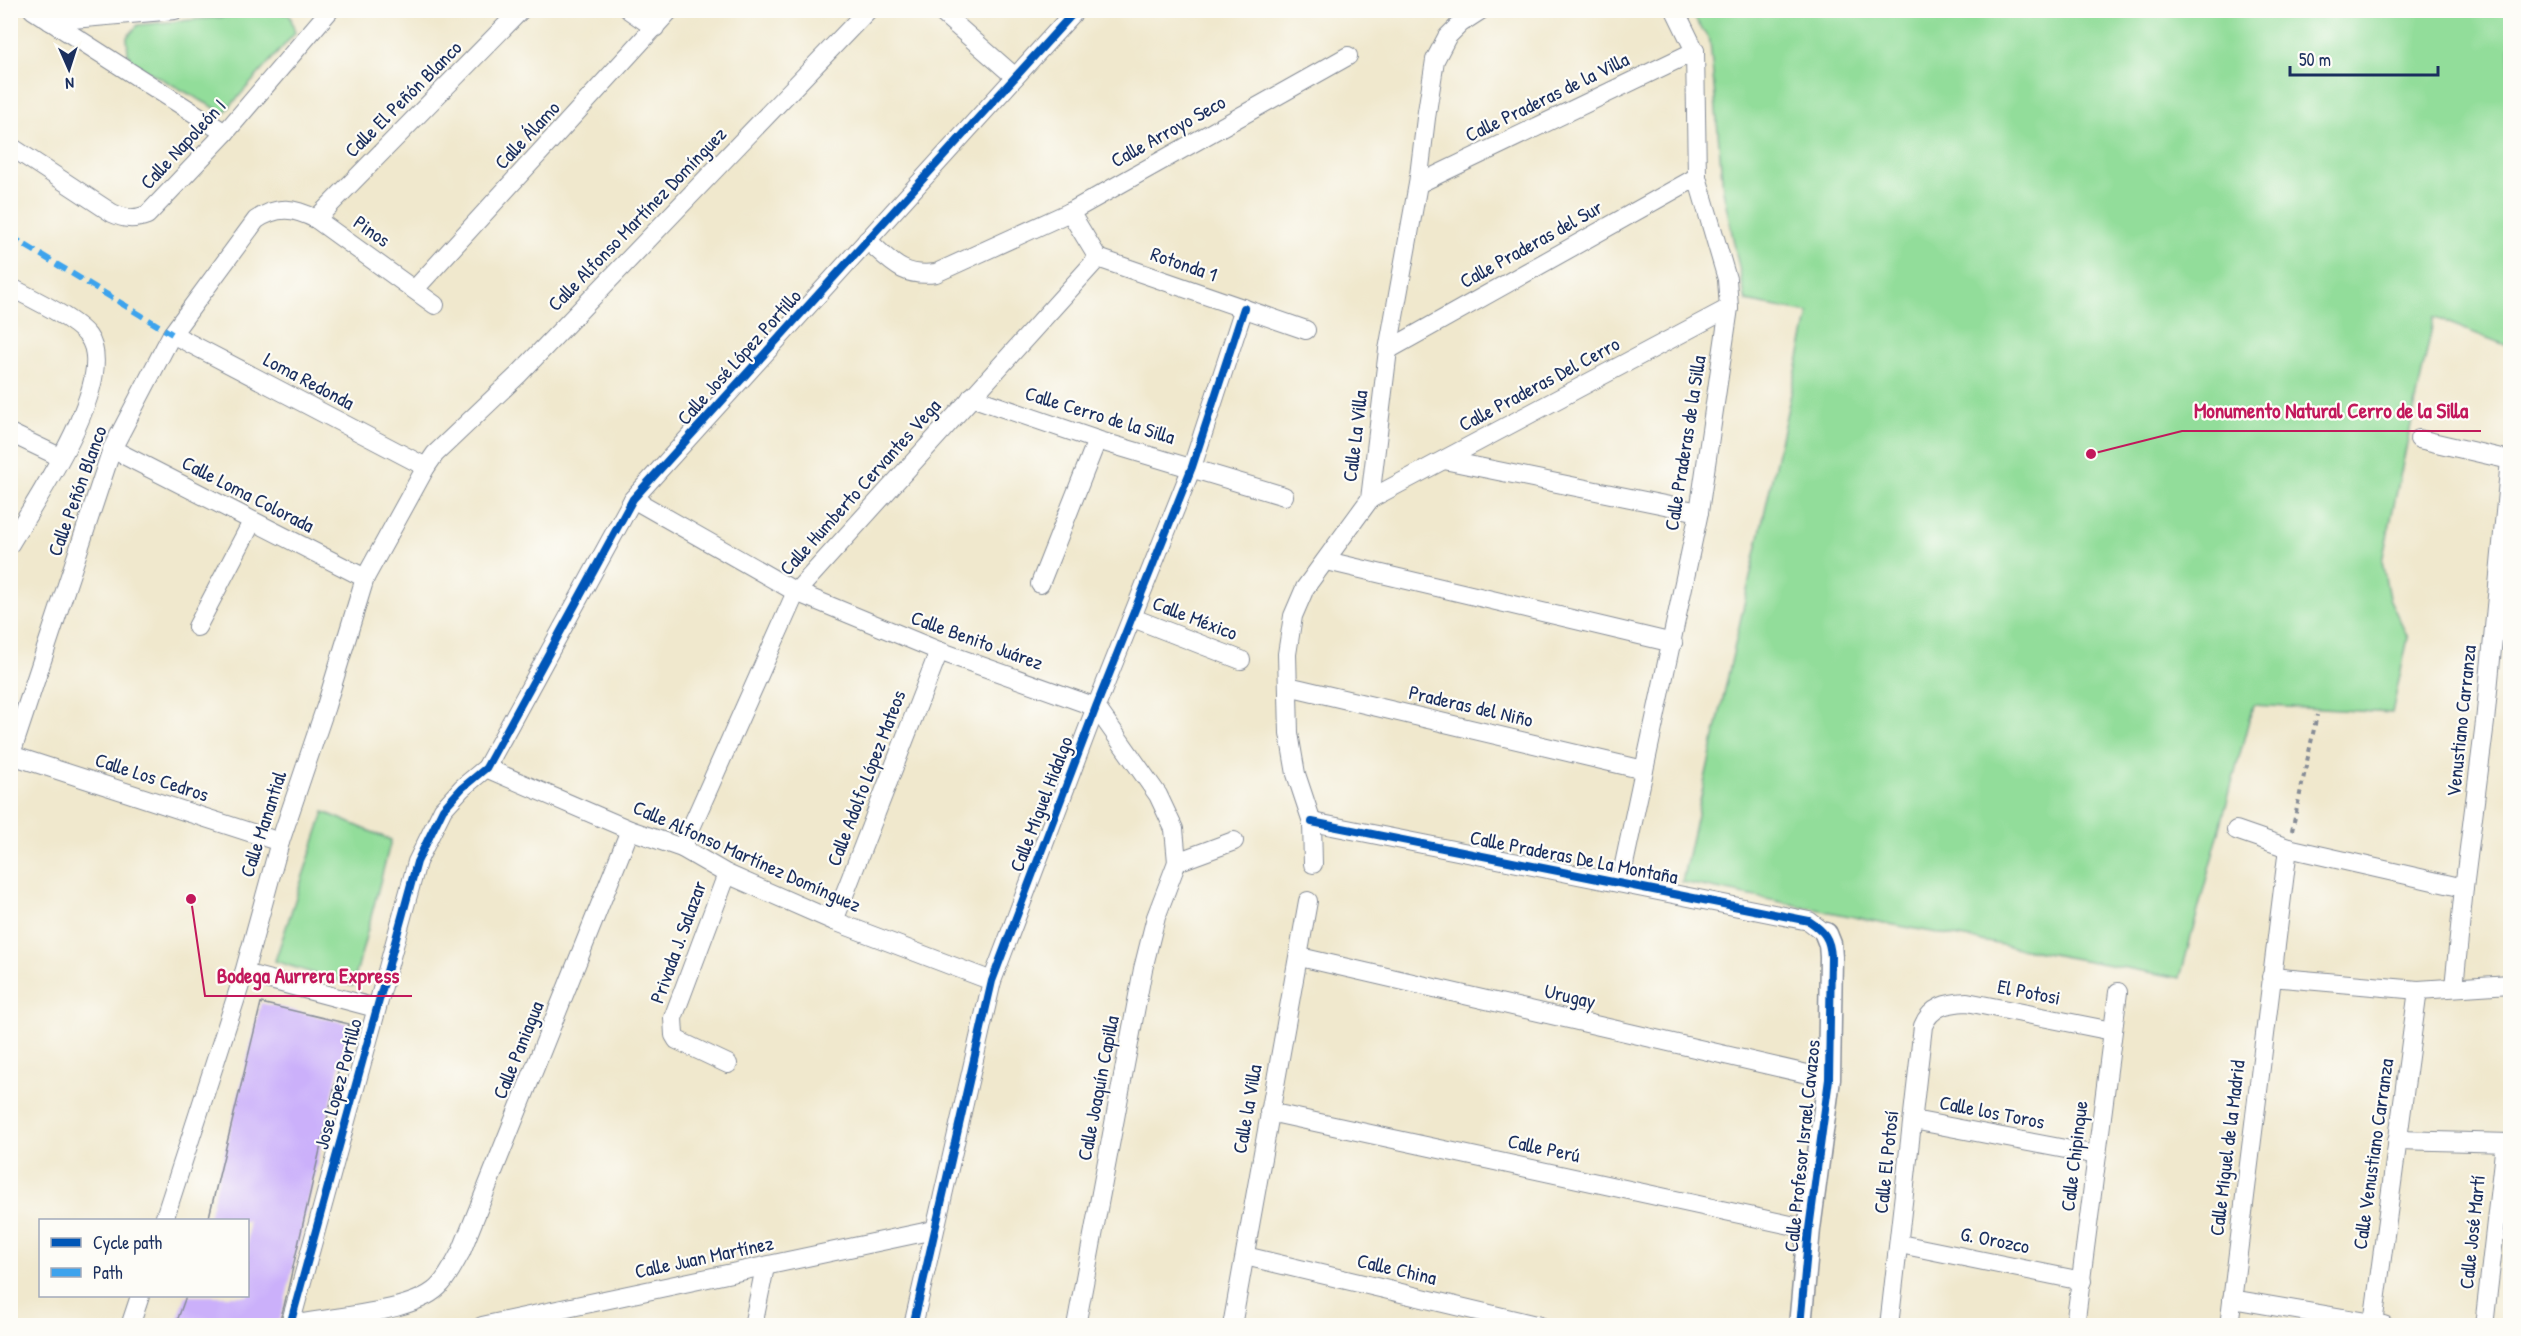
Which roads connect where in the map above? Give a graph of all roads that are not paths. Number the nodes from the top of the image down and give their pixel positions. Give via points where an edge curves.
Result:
1 (33, 10) edge
2 (175, 10) edge
3 (330, 10) edge
4 (522, 10) edge
5 (629, 10) edge
6 (670, 10) edge
7 (868, 10) edge
8 (939, 10) edge
9 (1076, 10) edge
10 (1481, 10) edge
11 (1675, 10) edge
12 (50, 21) junction
13 (655, 28) junction
14 (1695, 51) junction
15 (1348, 56) dead end
16 (1015, 77) junction
17 (225, 133) junction
18 (10, 146) edge
19 (1697, 177) junction
20 (1418, 184) junction
21 (277, 210) joint
22 (1070, 212) junction
23 (316, 219) junction
24 (867, 240) junction
25 (1098, 258) junction
26 (10, 286) edge
27 (415, 289) junction
28 (435, 305) dead end
29 (1244, 308) junction
30 (1729, 308) junction
31 (1306, 330) dead end
32 (172, 334) junction
33 (1388, 350) junction
34 (971, 397) junction
35 (10, 433) edge
36 (2420, 439) dead end
37 (1097, 440) junction
38 (112, 449) junction
39 (60, 457) junction
40 (1444, 460) junction
41 (2510, 460) edge
42 (430, 461) junction
43 (1192, 467) junction
44 (1284, 496) dead end
45 (633, 499) junction
46 (1370, 499) junction
47 (1699, 512) junction
48 (252, 522) junction
49 (10, 544) edge
50 (1327, 561) junction
51 (365, 578) junction
52 (1040, 584) dead end
53 (796, 592) junction
54 (1132, 618) junction
55 (197, 627) dead end
56 (1672, 643) junction
57 (939, 651) junction
58 (1241, 660) dead end
59 (1288, 686) junction
60 (1096, 706) junction
61 (11, 756) edge
62 (486, 768) junction
63 (1644, 770) junction
64 (1312, 822) junction
65 (630, 830) junction
66 (2236, 830) dead end
67 (1234, 841) dead end
68 (279, 842) junction
69 (682, 848) junction
70 (2288, 848) junction
71 (1178, 862) junction
72 (1313, 864) dead end
73 (726, 874) junction
74 (1620, 883) junction
75 (2463, 888) junction
76 (1308, 901) dead end
77 (834, 921) junction
78 (1826, 934) joint
79 (1300, 957) junction
80 (244, 973) junction
81 (2271, 977) junction
82 (992, 981) junction
83 (2511, 984) edge
84 (2454, 987) junction
85 (2418, 990) junction
86 (2118, 992) dead end
87 (1937, 1007) joint
88 (376, 1008) junction
89 (2112, 1031) junction
90 (728, 1064) dead end
91 (1829, 1079) junction
92 (1269, 1112) junction
93 (1913, 1120) junction
94 (2397, 1140) junction
95 (2508, 1143) edge
96 (2097, 1155) junction
97 (165, 1219) edge
98 (1809, 1229) junction
99 (934, 1230) junction
100 (1900, 1244) junction
101 (1245, 1256) junction
102 (765, 1267) junction
103 (2082, 1281) junction
104 (140, 1297) edge
105 (2232, 1299) junction
106 (136, 1324) edge
107 (290, 1325) edge
108 (2378, 1325) edge
109 (482, 1326) edge
110 (753, 1326) edge
111 (913, 1326) edge
112 (1076, 1326) edge
113 (1232, 1326) edge
114 (1540, 1326) edge
115 (1800, 1326) edge
116 (1888, 1326) edge
117 (2075, 1326) edge
118 (2229, 1326) edge
119 (2484, 1326) edge

1 - 12 street
2 - 12 street
3 - 17 street, Calle Napoleón I
4 - 23 street, Calle El Peñón Blanco
5 - 13 street
6 - 13 street, Calle Álamo
7 - 42 street, Calle Alfonso Martínez Domínguez via 519,375
8 - 16 street
9 - 16 street, Calle José López Portillo
10 - 20 street, Calle La Villa via 1461,23 1439,51
11 - 14 street, Calle Praderas de la Silla
12 - 17 street
13 - 27 street, Calle Álamo
14 - 19 street, Calle Praderas de la Silla
14 - 20 street, Calle Praderas de la Villa
15 - 22 street, Calle Arroyo Seco
16 - 24 street, Calle José López Portillo
17 - 18 street, Calle Napoleón I via 158,205 136,219 112,213
19 - 30 street, Calle Praderas de la Silla via 1727,279
19 - 33 street, Calle Praderas del Sur
20 - 33 street, Calle La Villa
21 - 23 street, Pinos via 297,210
21 - 32 street, Calle Peñón Blanco via 256,220
22 - 24 street, Calle Arroyo Seco via 936,273 919,275 901,270
22 - 25 street
23 - 27 street, Pinos
24 - 45 street, Calle José López Portillo
25 - 29 street, Rotonda 1
25 - 34 street, Calle Humberto Cervantes Vega
26 - 39 street via 74,323 93,345 96,358 87,407
27 - 28 street, Pinos
29 - 31 street, Rotonda 1
29 - 43 street, Calle Miguel Hidalgo
30 - 40 street, Calle Praderas Del Cerro
30 - 47 street, Calle Praderas de la Silla
32 - 38 street, Calle Peñón Blanco
32 - 42 street, Loma Redonda
33 - 46 street, Calle La Villa
34 - 37 street, Calle Cerro de la Silla
34 - 53 street, Calle Humberto Cervantes Vega
35 - 39 street
36 - 41 street
37 - 43 street, Calle Cerro de la Silla
37 - 52 street
38 - 48 street, Calle Loma Colorada
38 - 61 street, Calle Peñón Blanco
39 - 49 street
40 - 46 street, Calle Praderas Del Cerro
40 - 47 street
41 - 75 street, Venustiano Carranza via 2485,722
42 - 51 street, Calle Manantial
43 - 44 street, Calle Cerro de la Silla
43 - 54 street, Calle Miguel Hidalgo
45 - 53 street, Calle Benito Juárez
45 - 62 street, Calle José López Portillo
46 - 50 street, Calle La Villa
47 - 56 street, Calle Praderas de la Silla
48 - 51 street, Calle Loma Colorada
48 - 55 street
50 - 56 street
50 - 59 street, Calle La Villa via 1305,588 1293,616 1287,654
51 - 68 street, Calle Manantial
53 - 57 street, Calle Benito Juárez
53 - 69 street, Calle Humberto Cervantes Vega
54 - 58 street, Calle México
54 - 60 street, Calle Miguel Hidalgo
56 - 63 street, Calle Praderas de la Silla
57 - 60 street, Calle Benito Juárez
57 - 77 street, Calle Adolfo López Mateos
59 - 63 street, Praderas del Niño
59 - 64 street, Calle La Villa via 1289,734 1296,774
60 - 71 street via 1158,795 1174,829
60 - 82 street, Calle Miguel Hidalgo
61 - 68 street, Calle Los Cedros
62 - 65 street, Calle Alfonso Martínez Domínguez
62 - 88 street, Jose Lopez Portillo via 443,809 417,862
63 - 74 street, Calle Praderas de la Silla
64 - 72 street, Calle La Villa
64 - 74 street, Calle Praderas De La Montaña
65 - 69 street, Calle Alfonso Martínez Domínguez
65 - 107 street, Calle Paniagua via 461,1252 441,1285 402,1306
66 - 70 street
67 - 71 street
68 - 80 street, Calle Manantial
69 - 73 street, Calle Alfonso Martínez Domínguez
70 - 75 street
70 - 81 street, Calle Miguel de la Madrid
71 - 112 street, Calle Joaquín Capilla via 1156,917 1143,969
73 - 77 street, Calle Alfonso Martínez Domínguez
73 - 90 street, Privada J. Salazar via 673,1018 673,1028 677,1040
74 - 78 street, Calle Praderas De La Montaña via 1809,921
75 - 84 street, Venustiano Carranza
76 - 79 street, Calle la Villa
77 - 82 street, Calle Alfonso Martínez Domínguez
78 - 91 street, Calle Profesor Israel Cavazos via 1831,957
79 - 91 street, Urugay
79 - 92 street, Calle la Villa
80 - 88 street
80 - 97 street, Calle Manantial
81 - 85 street
81 - 105 street, Calle Miguel de la Madrid
82 - 99 street, Calle Miguel Hidalgo
83 - 84 street
84 - 85 street
85 - 94 street, Calle Venustiano Carranza
86 - 89 street, Calle Chipinque
87 - 89 street, El Potosi via 1967,1002
87 - 93 street, Calle El Potosí via 1923,1026
88 - 107 street, Jose Lopez Portillo
89 - 96 street, Calle Chipinque
91 - 98 street, Calle Profesor Israel Cavazos
92 - 98 street, Calle Perú
92 - 101 street, Calle la Villa
93 - 96 street, Calle los Toros
93 - 100 street, Calle El Potosí
94 - 95 street
94 - 108 street, Calle Venustiano Carranza
95 - 119 street, Calle José Martí
96 - 103 street, Calle Chipinque
98 - 115 street, Calle Profesor Israel Cavazos
99 - 102 street, Calle Juan Martínez
99 - 111 street, Calle Miguel Hidalgo
100 - 103 street, G. Orozco
100 - 116 street, Calle El Potosí
101 - 113 street, Calle la Villa
101 - 114 street, Calle China
102 - 109 street, Calle Juan Martínez
102 - 110 street
103 - 117 street, Calle Chipinque
104 - 106 street
105 - 108 street
105 - 118 street, Calle Miguel de la Madrid

